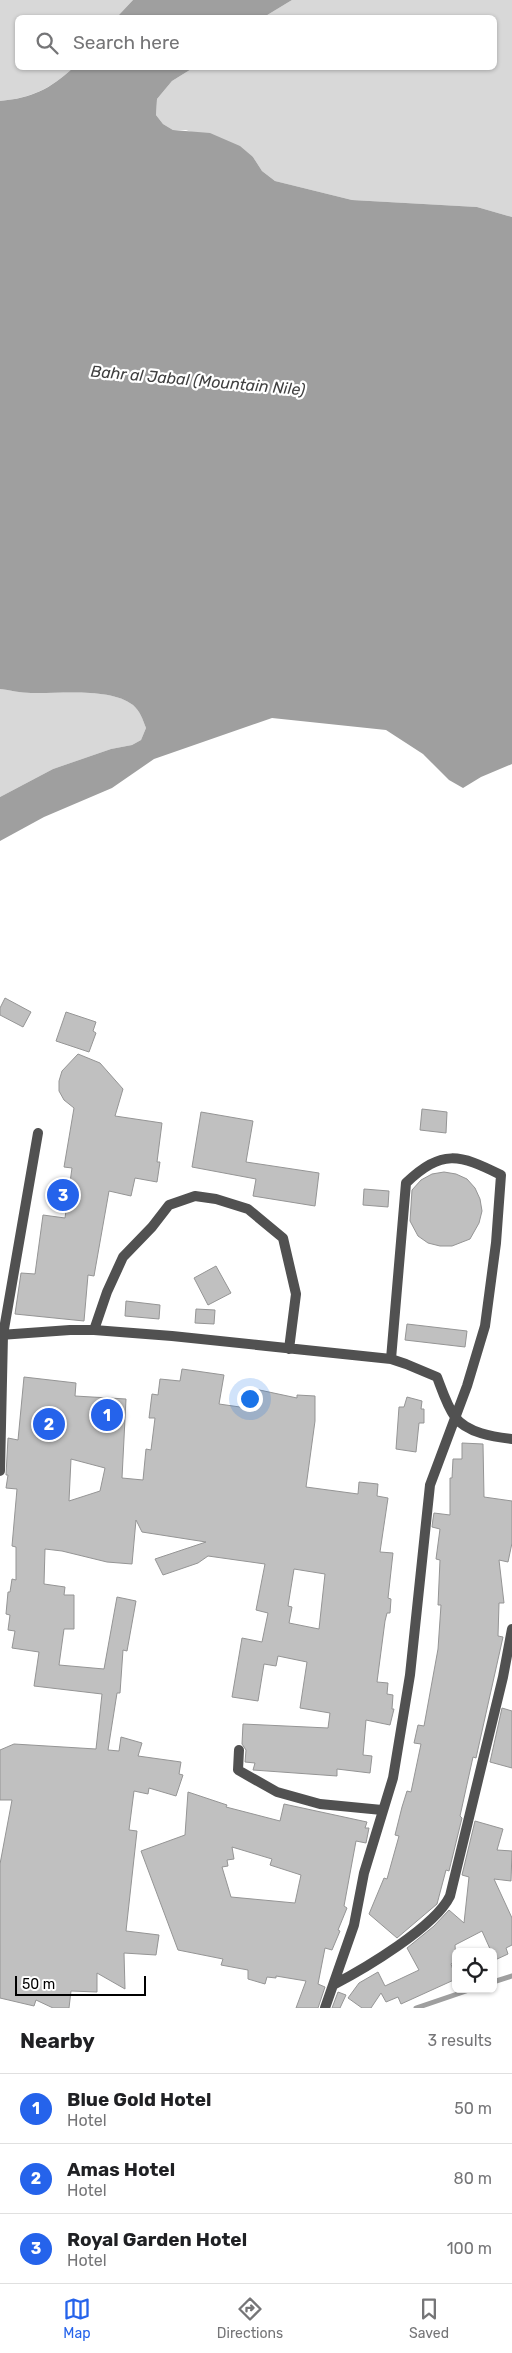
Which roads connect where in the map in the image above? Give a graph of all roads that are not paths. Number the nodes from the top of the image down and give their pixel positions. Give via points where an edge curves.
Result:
1 (38, 1133) dead end
2 (94, 1330) junction
3 (2, 1335) edge
4 (289, 1349) junction
5 (391, 1359) junction
6 (455, 1418) junction
7 (512, 1439) edge
8 (0, 1471) edge
9 (512, 1629) edge
10 (239, 1750) dead end
11 (382, 1810) junction
12 (332, 1984) junction
13 (325, 2008) edge

1 - 3 street
2 - 3 street
2 - 4 street
2 - 4 street via 123,1257 169,1205 195,1196 216,1198 248,1209 283,1238 296,1294
3 - 8 street
4 - 5 street
5 - 6 street via 437,1377
5 - 6 street via 406,1183 425,1165 448,1157 476,1163 501,1175 496,1243 484,1326
6 - 7 street via 471,1429
6 - 11 street via 430,1485 410,1675 393,1778
9 - 12 street via 445,1907 435,1918 367,1967
10 - 11 street via 238,1770 277,1792 320,1804
11 - 12 street via 364,1873 354,1925
12 - 13 street

